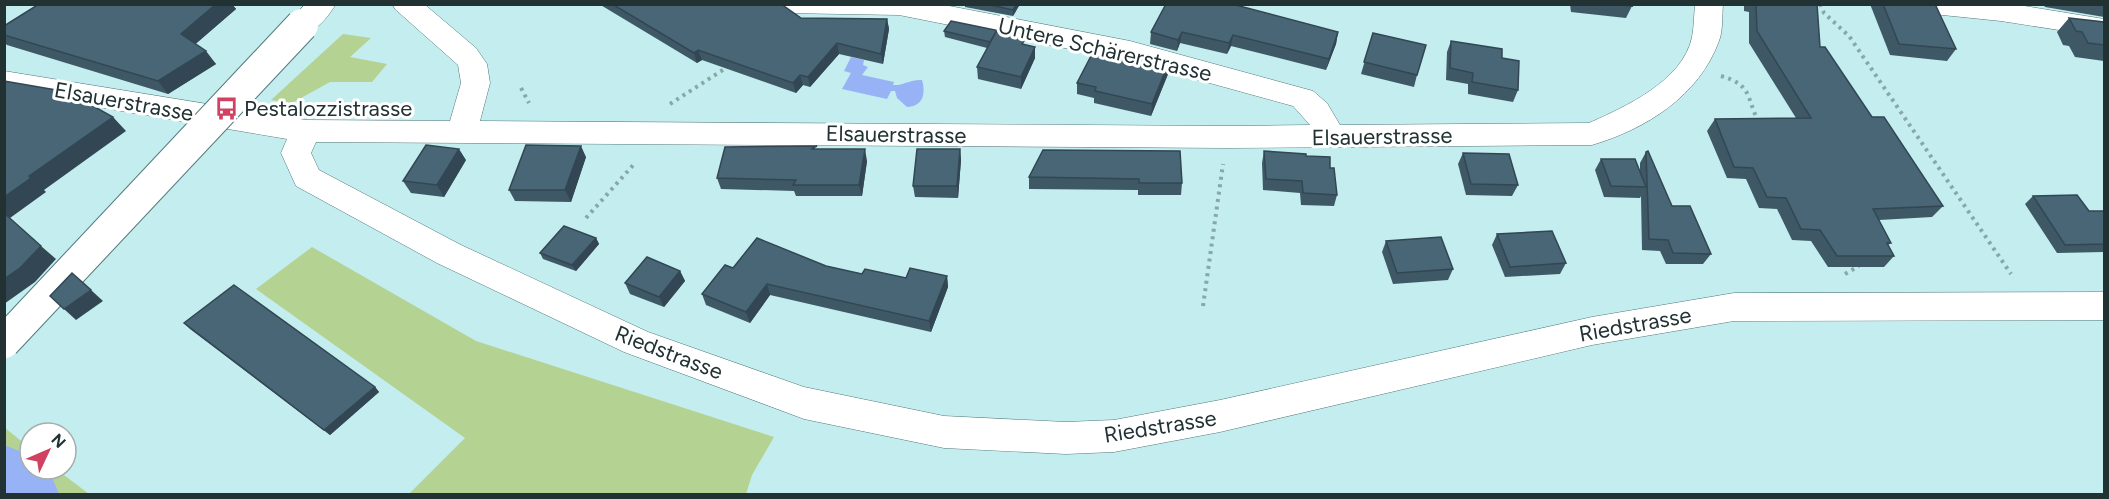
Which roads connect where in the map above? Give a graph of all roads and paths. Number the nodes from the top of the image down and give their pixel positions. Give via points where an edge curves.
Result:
1 (406, 4) edge
2 (784, 4) edge
3 (1710, 4) edge
4 (1820, 4) edge
5 (1923, 4) edge
6 (312, 15) edge
7 (2104, 28) edge
8 (734, 63) edge
9 (1691, 69) junction
10 (10, 81) edge
11 (664, 120) junction
12 (1764, 126) edge
13 (306, 131) junction
14 (461, 133) junction
15 (1227, 137) junction
16 (1329, 137) junction
17 (586, 218) dead end
18 (1870, 262) edge
19 (2017, 283) dead end
20 (1846, 305) junction
21 (1203, 306) dead end
22 (2104, 306) edge
23 (4, 342) edge

1 - 14 street via 474,64 476,87
2 - 16 street, Untere Schärerstrasse via 899,6 1130,51 1303,98 1317,109
3 - 9 street, Elsauerstrasse via 1706,39
4 - 19 path via 1824,13 1849,36
5 - 7 street
6 - 23 street, bridge
8 - 11 path
9 - 12 path via 1744,86 1751,93 1753,111
9 - 16 street, Elsauerstrasse via 1666,95 1633,116 1592,134
10 - 13 street, Elsauerstrasse
11 - 14 street, Elsauerstrasse
11 - 15 street, Elsauerstrasse
11 - 17 path
13 - 14 street, Elsauerstrasse
13 - 20 street, Riedstrasse via 296,153 307,178 449,254 636,342 804,404 944,432 1066,438 1114,436 1220,416 1592,331 1734,307
15 - 16 street, Elsauerstrasse
15 - 21 path
18 - 20 path via 1845,275 1837,286
20 - 22 street, Riedstrasse

